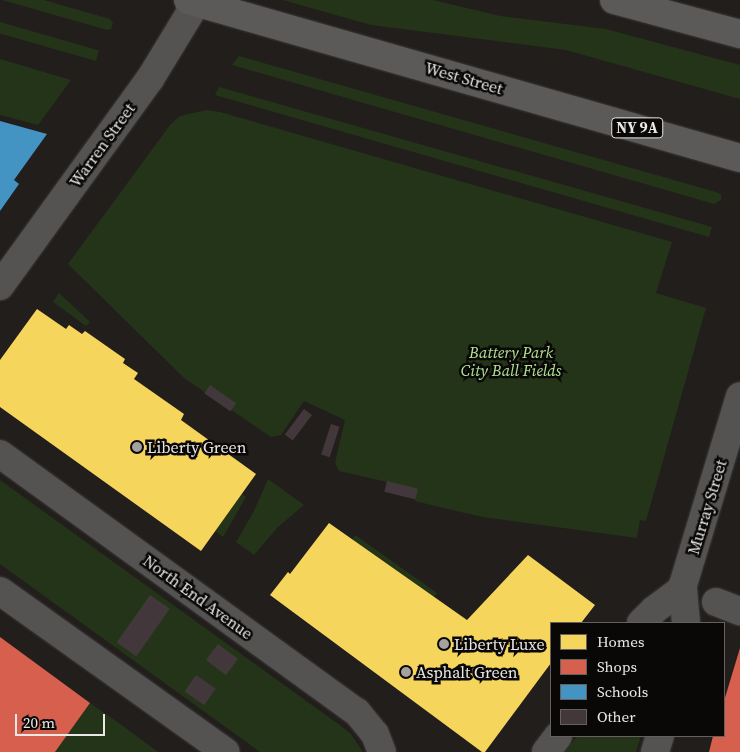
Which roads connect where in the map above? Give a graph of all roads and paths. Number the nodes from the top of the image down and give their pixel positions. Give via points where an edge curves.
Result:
1 (614, 0) edge
2 (194, 1) edge
3 (740, 34) edge
4 (740, 158) edge
5 (0, 286) edge
6 (740, 396) edge
7 (0, 454) edge
8 (683, 588) junction
9 (0, 591) edge
10 (642, 622) edge
11 (686, 622) edge
12 (557, 737) edge
13 (660, 737) edge
14 (226, 752) edge
15 (382, 752) edge
16 (546, 752) edge
17 (655, 752) edge

1 - 3 highway
2 - 4 highway, West Street / NY 9A
2 - 5 street, Warren Street via 150,79
6 - 8 street, Murray Street
7 - 15 street, North End Avenue via 358,712 375,734
8 - 10 street
8 - 11 street, Murray Street
9 - 14 street
12 - 16 street
13 - 17 street

